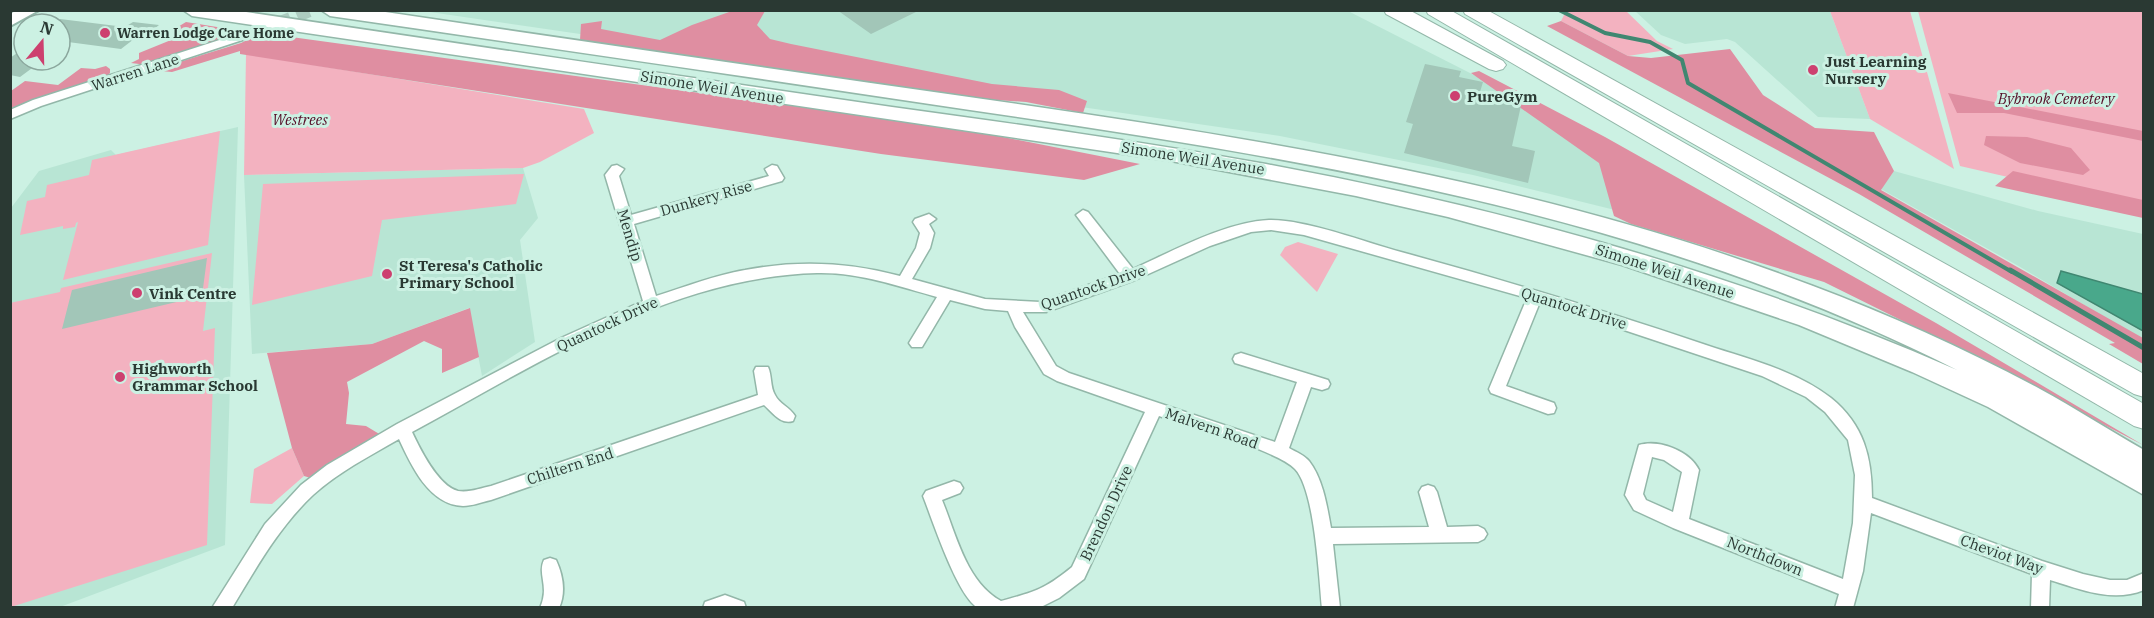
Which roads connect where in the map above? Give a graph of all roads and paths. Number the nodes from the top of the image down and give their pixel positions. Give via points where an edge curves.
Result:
1 (31, 10) edge
2 (192, 10) edge
3 (330, 10) edge
4 (1394, 10) edge
5 (1435, 10) edge
6 (1472, 10) edge
7 (1503, 10) edge
8 (10, 21) edge
9 (260, 31) tunnel mouth
10 (10, 115) edge
11 (617, 169) dead end
12 (772, 170) dead end
13 (1768, 175) junction
14 (1727, 179) junction
15 (1083, 215) dead end
16 (626, 221) junction
17 (919, 222) dead end
18 (1130, 276) junction
19 (904, 281) junction
20 (947, 294) junction
21 (1535, 296) junction
22 (651, 303) junction
23 (1014, 307) junction
24 (918, 343) dead end
25 (1241, 359) dead end
26 (762, 370) dead end
27 (2144, 387) edge
28 (767, 398) junction
29 (1155, 408) junction
30 (1548, 408) dead end
31 (787, 416) dead end
32 (2144, 418) edge
33 (403, 429) junction
34 (1280, 451) junction
35 (2144, 465) edge
36 (2144, 483) edge
37 (954, 488) dead end
38 (1428, 492) dead end
39 (1863, 502) junction
40 (1679, 523) dead end
41 (1440, 534) junction
42 (1478, 534) dead end
43 (1323, 536) junction
44 (550, 566) dead end
45 (2041, 569) junction
46 (2144, 581) edge
47 (1850, 590) junction
48 (221, 608) edge
49 (549, 608) edge
50 (712, 608) edge
51 (736, 608) edge
52 (997, 608) edge
53 (1004, 608) edge
54 (1331, 608) edge
55 (1844, 608) edge
56 (2040, 608) edge

1 - 8 main road
2 - 36 highway, Simone Weil Avenue via 1172,154 1413,200 1584,245 1817,321 1998,400
3 - 35 highway, Simone Weil Avenue via 1194,136 1509,199 1742,268 1886,325 2035,398
4 - 14 highway via 1665,155
5 - 14 highway
6 - 13 highway
7 - 13 highway via 1721,139
9 - 10 street, Warren Lane via 37,102
11 - 16 street, Mendip via 612,175
12 - 16 street, Dunkery Rise via 777,178
13 - 27 highway
14 - 32 highway
15 - 18 street
16 - 22 street, Mendip
17 - 19 street via 927,233 925,243
18 - 21 street, Quantock Drive via 1224,236 1271,225 1304,230
18 - 23 street, Quantock Drive via 1041,308
19 - 20 street, Quantock Drive
19 - 22 street, Quantock Drive via 838,269 765,271 706,284
20 - 23 street, Quantock Drive
20 - 24 street
21 - 30 street via 1497,388
21 - 39 street, Quantock Drive via 1659,335 1813,394 1843,420 1856,438 1863,458
22 - 33 street, Quantock Drive via 586,332
23 - 29 street, Malvern Road via 1050,370
25 - 34 street via 1314,381
26 - 28 street
28 - 31 street
28 - 33 street, Chiltern End via 491,493 466,498 448,495 438,488
29 - 34 street, Malvern Road
29 - 53 street, Brendon Drive via 1078,573 1041,598
33 - 48 street, Quantock Drive via 307,490 271,529
34 - 43 street, Malvern Road via 1302,464 1308,473
37 - 52 street via 932,496 968,584 980,599
38 - 41 street
39 - 45 street, Cheviot Way
39 - 47 street, Quantock Drive
40 - 47 street, Northdown
41 - 42 street
41 - 43 street
43 - 54 street, Malvern Road
44 - 49 street via 555,596
45 - 46 street, Cheviot Way via 2110,588 2127,588
45 - 56 street
47 - 55 street, Quantock Drive
50 - 51 street via 726,603

